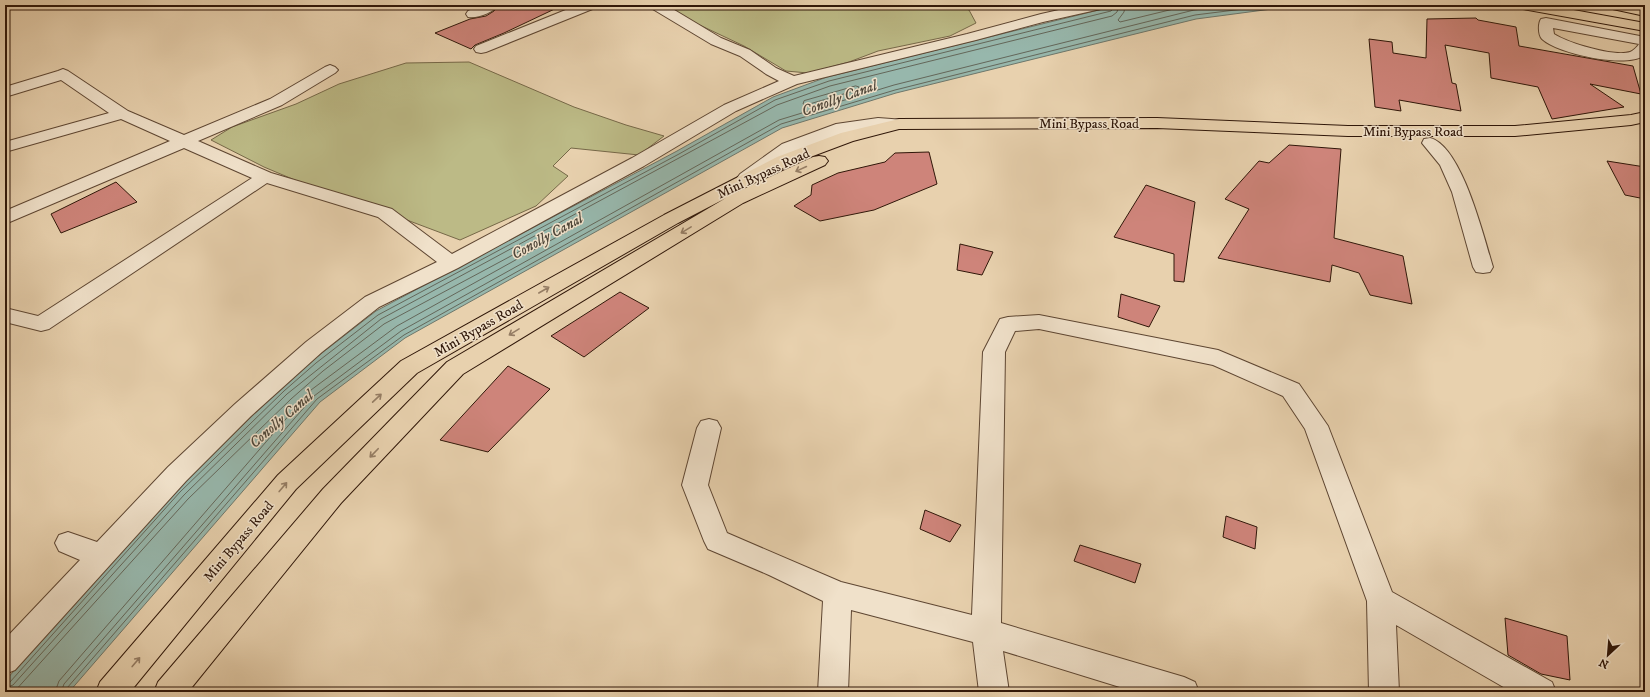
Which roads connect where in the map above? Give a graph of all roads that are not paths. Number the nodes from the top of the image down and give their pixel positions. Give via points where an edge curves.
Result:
1 (492, 5) edge
2 (559, 5) edge
3 (590, 5) edge
4 (656, 5) edge
5 (1100, 5) edge
6 (1523, 5) edge
7 (1560, 5) edge
8 (1613, 5) edge
9 (575, 11) junction
10 (1645, 12) edge
11 (473, 14) dead end
12 (1645, 22) edge
13 (1645, 27) edge
14 (1645, 42) edge
15 (1645, 46) edge
16 (481, 49) dead end
17 (330, 70) dead end
18 (792, 81) junction
19 (5, 92) edge
20 (122, 114) junction
21 (1645, 116) edge
22 (982, 128) junction
23 (1645, 130) edge
24 (1435, 137) junction
25 (185, 142) junction
26 (5, 147) edge
27 (265, 177) junction
28 (5, 218) edge
29 (451, 263) junction
30 (1483, 267) dead end
31 (5, 315) edge
32 (709, 428) dead end
33 (68, 543) dead end
34 (102, 556) junction
35 (837, 594) junction
36 (1381, 602) junction
37 (986, 632) junction
38 (5, 660) edge
39 (111, 692) edge
40 (169, 692) edge
41 (833, 692) edge
42 (994, 692) edge
43 (1184, 692) edge
44 (1384, 692) edge
45 (1541, 692) edge

1 - 11 street
2 - 9 street
3 - 9 street
4 - 18 street via 716,41 745,53 771,71
5 - 18 street
6 - 13 main road
7 - 12 main road
8 - 10 main road
9 - 16 street
14 - 15 street via 1546,22 1547,36 1562,44 1593,53 1632,56
17 - 25 street via 276,102
18 - 29 street via 730,108 638,162
19 - 20 street via 63,74
20 - 25 street
20 - 26 street
21 - 24 main road, Mini Bypass Road via 1631,120
22 - 24 main road, Mini Bypass Road
39 -> 22 main road, Mini Bypass Road via 287,482 410,367 671,219 783,161 847,137 899,124
22 -> 40 main road, Mini Bypass Road via 916,134 828,156 738,199 455,368 332,496
23 - 24 main road, Mini Bypass Road via 1577,140 1455,144
24 - 30 street via 1461,192
25 - 27 street
25 - 28 street
27 - 29 street via 385,213
27 - 31 street via 41,324
29 - 34 street via 372,302 314,347 243,410 177,474
32 - 35 street via 695,485 718,541
33 - 34 street
34 - 38 street
35 - 37 street
35 - 41 street
36 - 37 street via 1316,426 1291,390 1218,358 1039,322 1008,324 994,352
36 - 44 street
36 - 45 street
37 - 42 street
37 - 43 street

